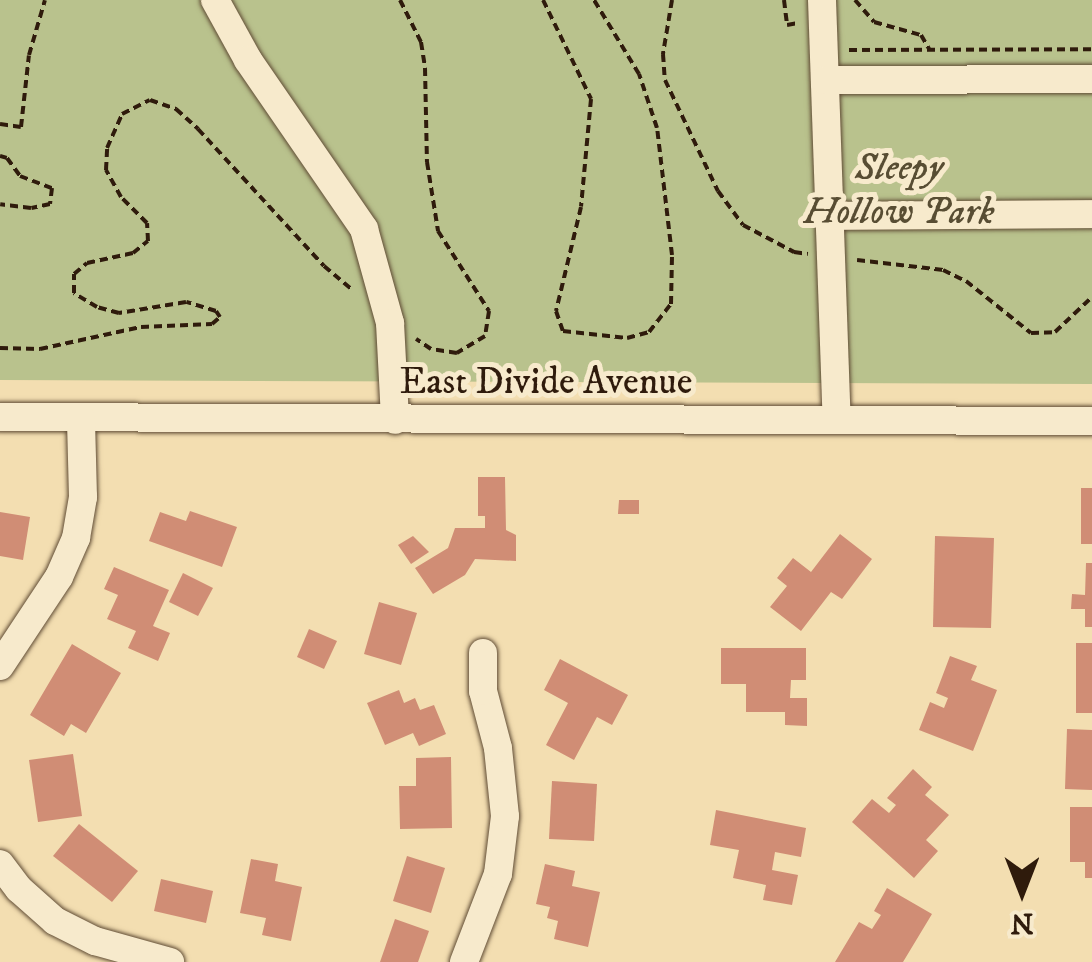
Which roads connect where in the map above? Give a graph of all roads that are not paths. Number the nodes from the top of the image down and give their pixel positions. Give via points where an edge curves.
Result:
1 (215, 0) edge
2 (822, 0) edge
3 (1092, 79) edge
4 (825, 80) junction
5 (1092, 214) edge
6 (830, 216) junction
7 (0, 417) edge
8 (81, 418) junction
9 (395, 420) junction
10 (837, 420) junction
11 (1092, 421) edge
12 (4, 649) edge
13 (483, 653) dead end
14 (0, 864) edge
15 (170, 962) edge
16 (464, 962) edge

1 - 9 street via 364,228 390,323
2 - 4 street via 816,38
3 - 4 street
4 - 6 street
5 - 6 street
6 - 10 street
7 - 8 street, East Divide Avenue
8 - 9 street, East Divide Avenue
8 - 12 street via 76,538 59,576
9 - 10 street, East Divide Avenue
10 - 11 street, East Divide Avenue
13 - 16 street via 505,816 498,874
14 - 15 street via 55,922

